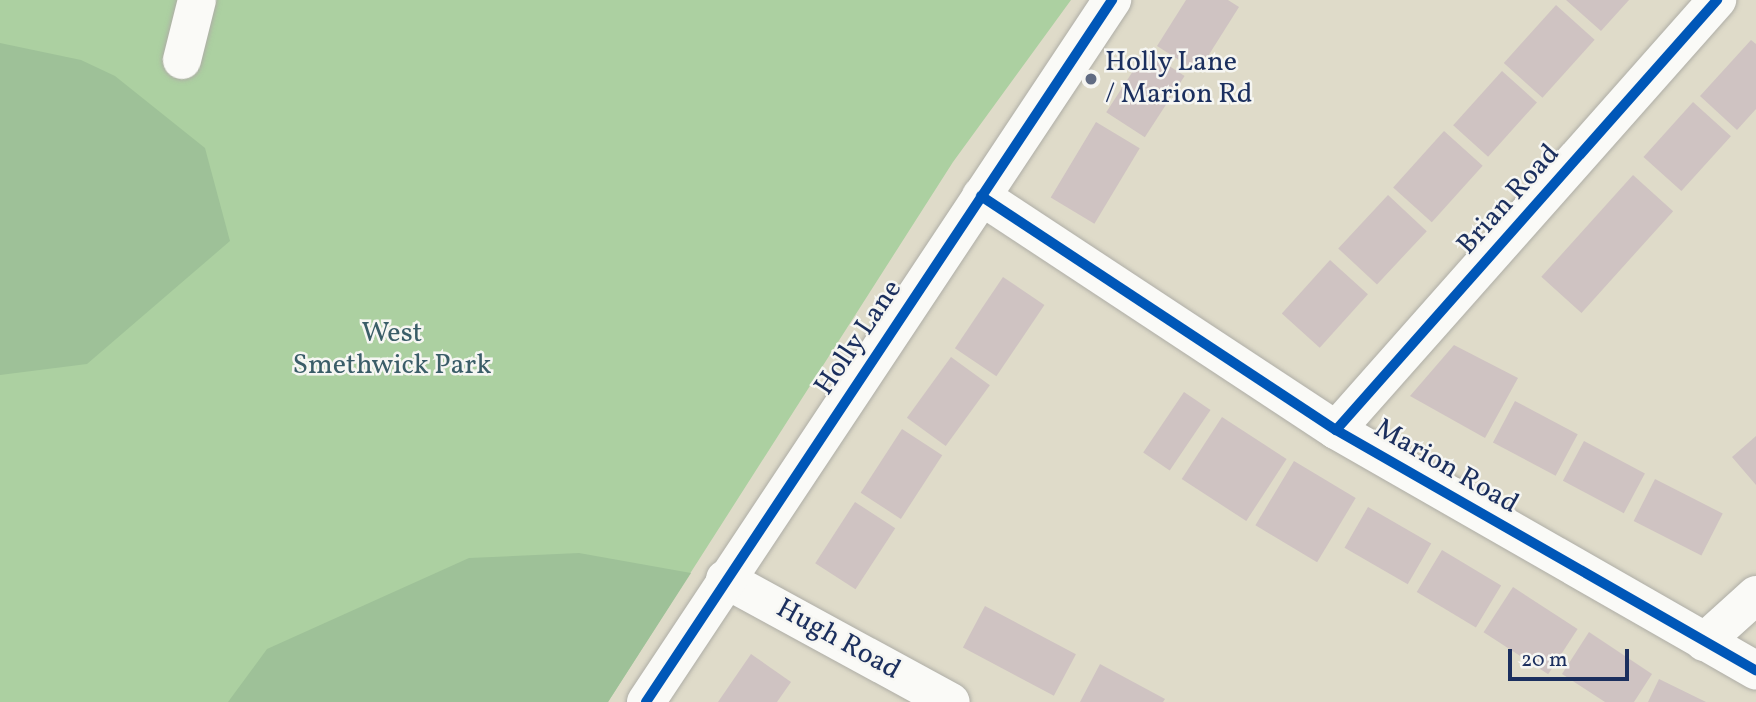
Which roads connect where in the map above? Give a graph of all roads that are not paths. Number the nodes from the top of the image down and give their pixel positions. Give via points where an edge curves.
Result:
1 (197, 0) edge
2 (1112, 0) edge
3 (1717, 0) edge
4 (181, 60) dead end
5 (981, 197) junction
6 (1336, 430) junction
7 (725, 579) junction
8 (1756, 595) edge
9 (1704, 642) junction
10 (1756, 671) edge
11 (646, 702) edge
12 (951, 702) edge

1 - 4 street
2 - 5 street, Holly Lane
3 - 6 street, Brian Road
5 - 6 street, Marion Road
5 - 7 street, Holly Lane
6 - 9 street, Marion Road
7 - 11 street, Holly Lane
7 - 12 street, Hugh Road
8 - 9 street
9 - 10 street, Marion Road

